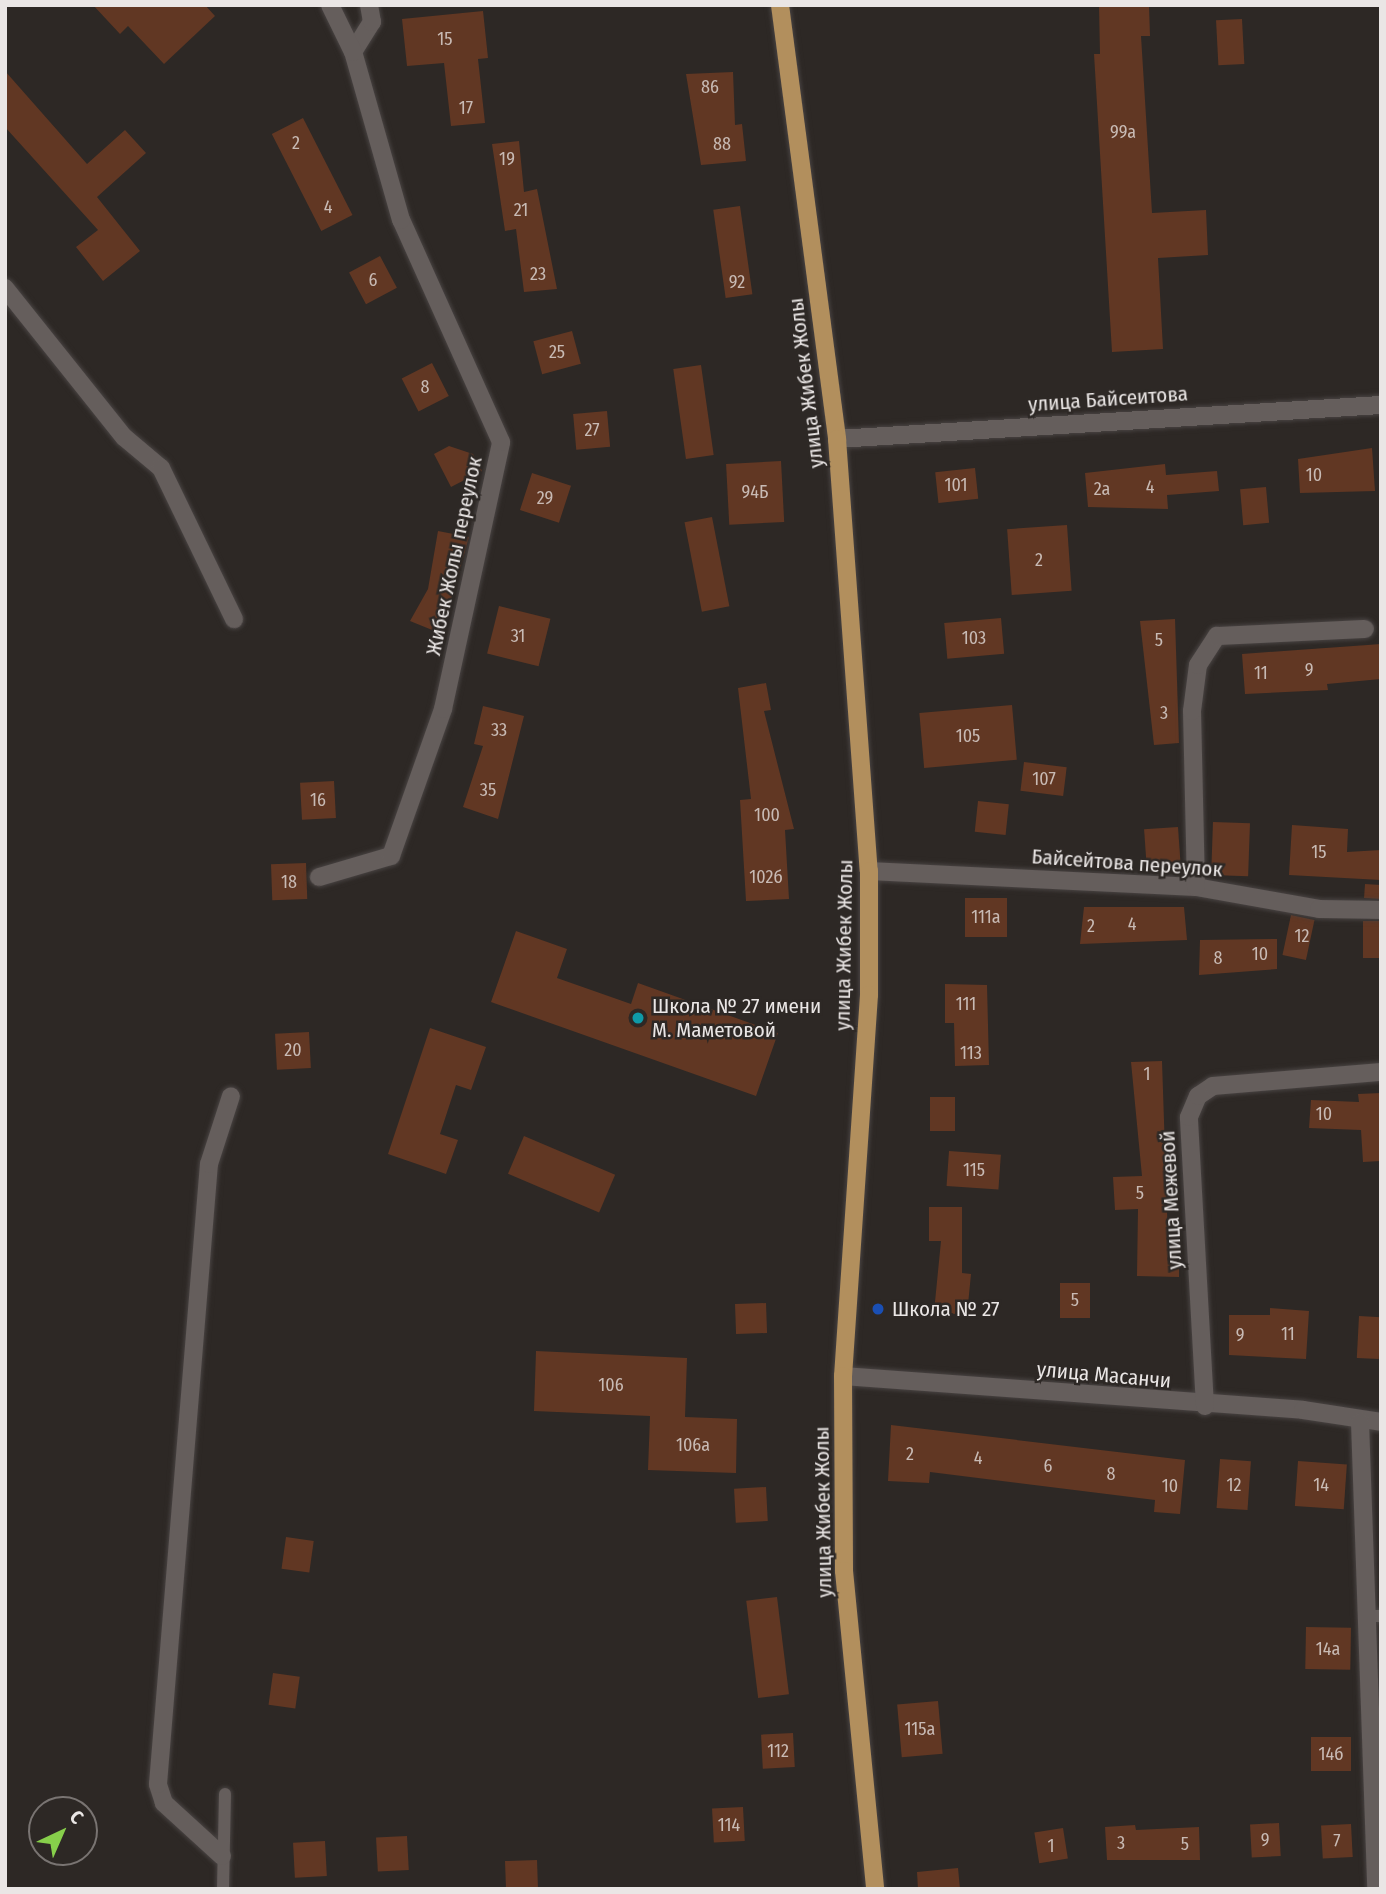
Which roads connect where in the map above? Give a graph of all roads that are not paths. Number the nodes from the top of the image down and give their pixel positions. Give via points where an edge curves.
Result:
1 (330, 5) edge
2 (369, 5) edge
3 (780, 5) edge
4 (353, 52) junction
5 (5, 288) edge
6 (1381, 405) edge
7 (837, 439) junction
8 (234, 619) dead end
9 (1365, 629) dead end
10 (869, 871) junction
11 (319, 877) dead end
12 (1196, 887) junction
13 (1381, 910) edge
14 (1381, 1072) edge
15 (231, 1096) dead end
16 (844, 1376) junction
17 (1205, 1406) junction
18 (1360, 1422) junction
19 (1381, 1422) edge
20 (1375, 1616) edge
21 (225, 1794) dead end
22 (222, 1856) junction
23 (223, 1889) edge
24 (875, 1889) edge
25 (1376, 1889) edge

1 - 4 street, Жибек Жолы переулок
2 - 4 street via 372,22
3 - 7 main road, улица Жибек Жолы
4 - 11 street, Жибек Жолы переулок via 401,220 501,442 443,709 391,856
5 - 8 street via 124,437 161,468
6 - 7 street, улица Байсеитова
7 - 10 main road, улица Жибек Жолы
9 - 12 street via 1217,636 1198,665 1192,712
10 - 12 street, Байсейтова переулок
10 - 16 main road, улица Жибек Жолы via 869,995
12 - 13 street, Байсейтова переулок via 1319,909
14 - 17 street, улица Межевой via 1213,1086 1198,1096 1189,1117
15 - 22 street via 209,1164 158,1784 163,1802
16 - 17 street, улица Масанчи
16 - 24 main road, улица Жибек Жолы via 844,1571
17 - 18 street, улица Масанчи via 1303,1410
18 - 19 street, улица Масанчи
18 - 20 street
20 - 25 street
21 - 22 lane
22 - 23 lane

